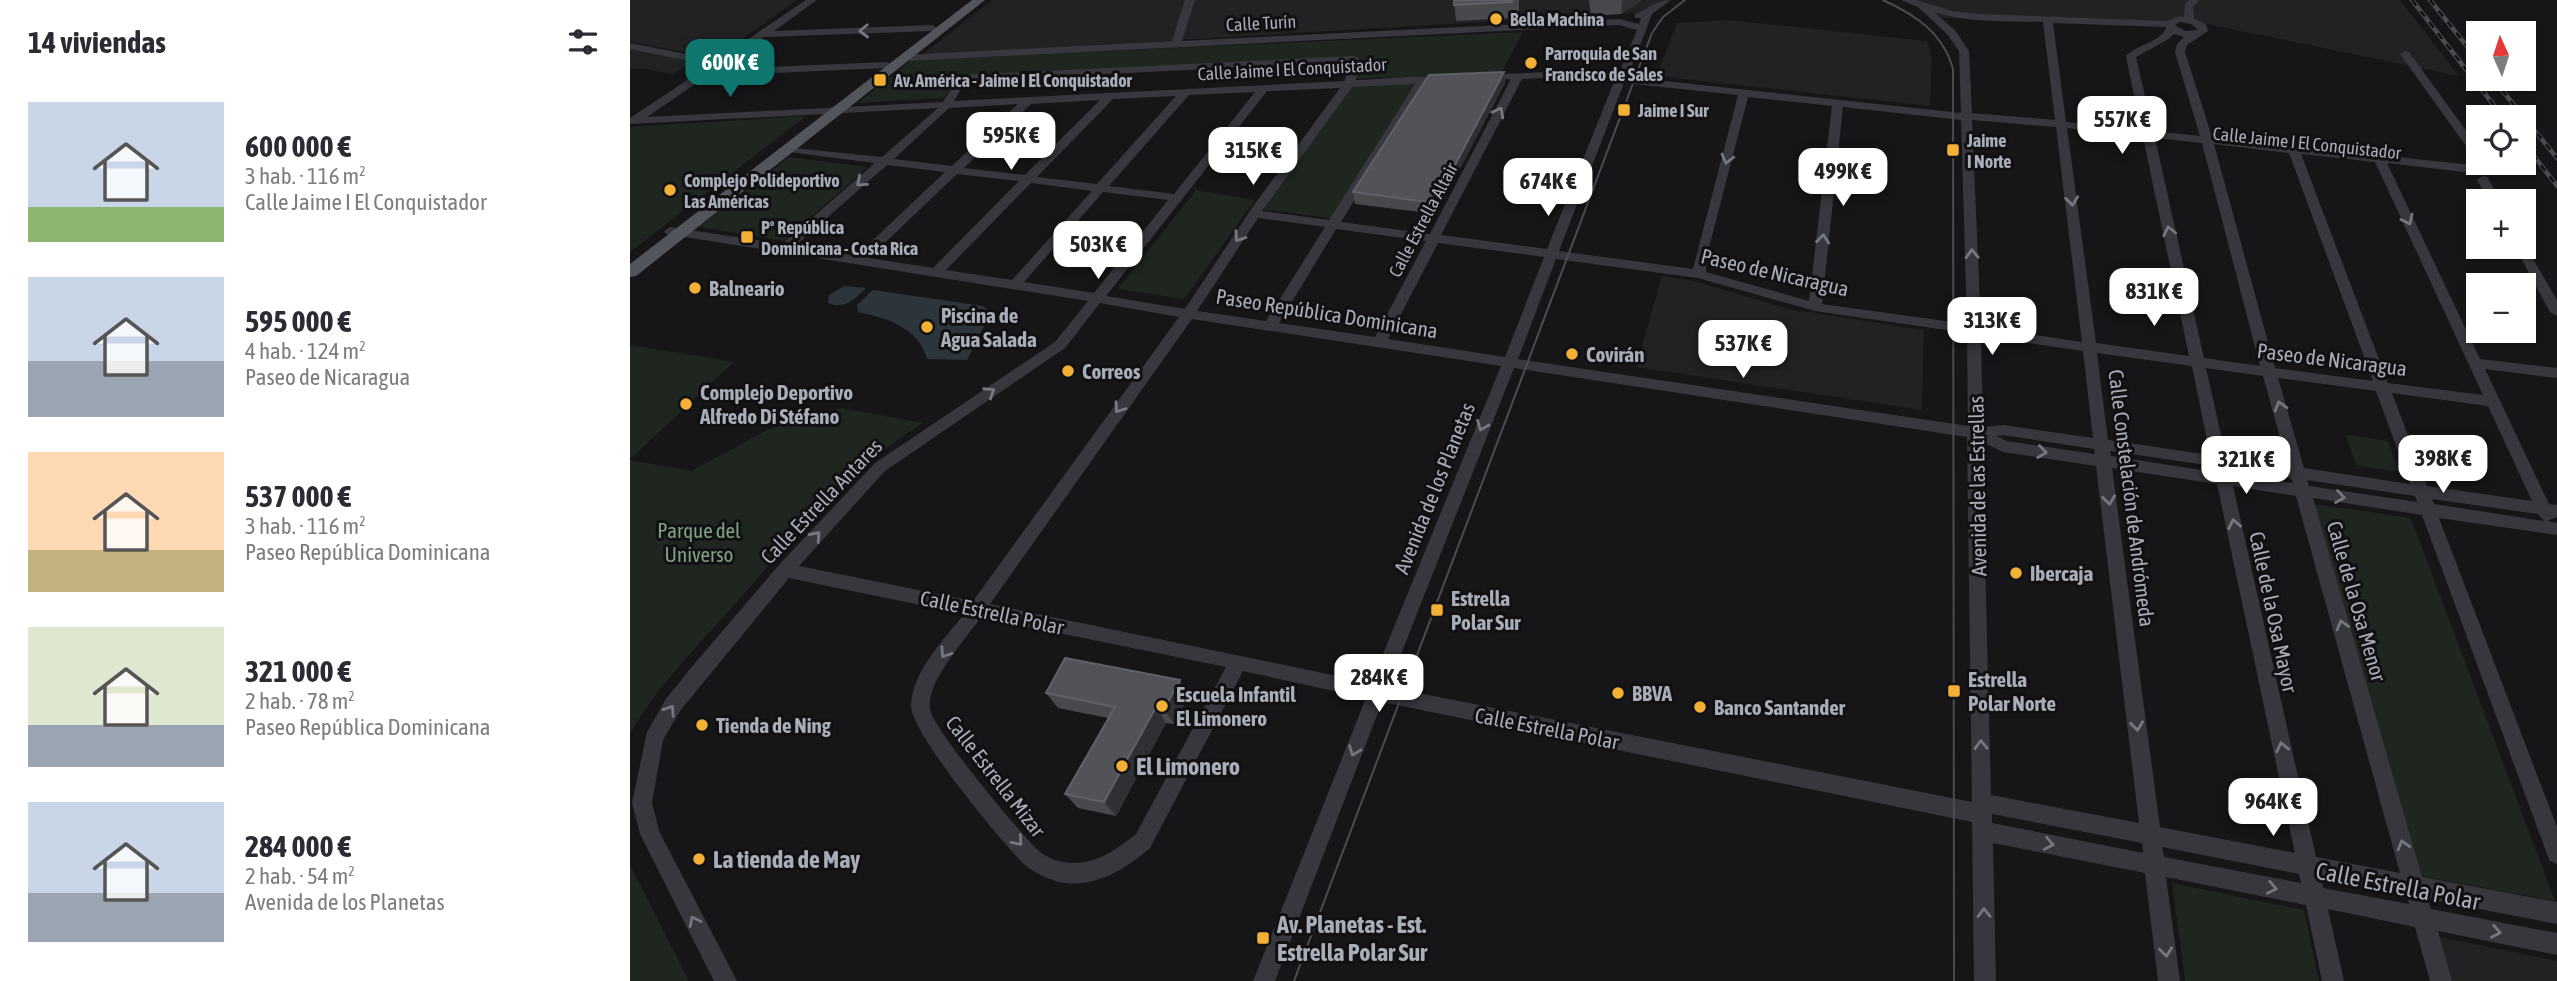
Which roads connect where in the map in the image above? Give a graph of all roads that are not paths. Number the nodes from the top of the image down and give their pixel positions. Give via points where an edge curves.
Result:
1 (811, 0) edge
2 (969, 0) edge
3 (979, 0) edge
4 (1190, 0) edge
5 (1665, 0) edge
6 (1906, 0) edge
7 (2194, 0) edge
8 (1923, 7) junction
9 (1648, 13) junction
10 (1979, 17) junction
11 (2048, 20) junction
12 (1619, 22) junction
13 (2171, 27) junction
14 (2190, 27) junction
15 (933, 28) junction
16 (1642, 29) junction
17 (1951, 32) junction
18 (761, 34) junction
19 (1176, 45) junction
20 (630, 46) edge
21 (2405, 54) dead end
22 (905, 58) junction
23 (718, 63) junction
24 (1261, 64) junction
25 (887, 65) junction
26 (703, 73) junction
27 (1055, 74) junction
28 (1518, 76) junction
29 (1463, 78) edge
30 (1476, 78) edge
31 (1423, 79) junction
32 (1622, 80) junction
33 (1350, 82) junction
34 (1260, 87) junction
35 (1186, 92) junction
36 (1744, 93) junction
37 (1110, 96) junction
38 (1030, 99) junction
39 (1044, 99) junction
40 (948, 103) junction
41 (1838, 104) junction
42 (836, 109) junction
43 (1967, 118) junction
44 (632, 121) edge
45 (2063, 129) junction
46 (2148, 138) junction
47 (2466, 138) edge
48 (2208, 145) junction
49 (789, 149) junction
50 (2295, 154) junction
51 (885, 162) junction
52 (2381, 164) junction
53 (956, 171) junction
54 (2466, 171) edge
55 (1027, 180) junction
56 (1100, 189) junction
57 (1178, 198) junction
58 (1257, 211) junction
59 (1335, 221) junction
60 (676, 232) junction
61 (1435, 235) junction
62 (784, 249) junction
63 (1552, 251) junction
64 (2528, 259) edge
65 (859, 260) junction
66 (630, 263) edge
67 (1699, 271) junction
68 (630, 272) edge
69 (936, 272) junction
70 (1015, 284) junction
71 (1096, 298) junction
72 (1815, 304) junction
73 (2557, 312) edge
74 (1189, 313) junction
75 (1270, 326) junction
76 (1974, 326) junction
77 (2089, 342) junction
78 (1379, 343) junction
79 (2197, 357) junction
80 (1508, 363) junction
81 (2475, 363) junction
82 (2268, 366) junction
83 (2557, 373) edge
84 (2380, 381) junction
85 (2490, 397) junction
86 (1975, 432) junction
87 (2103, 453) junction
88 (2220, 462) junction
89 (2299, 474) junction
90 (2224, 479) junction
91 (2304, 491) junction
92 (2421, 492) junction
93 (2428, 510) junction
94 (2550, 510) edge
95 (2555, 532) edge
96 (785, 570) junction
97 (976, 608) junction
98 (1238, 662) junction
99 (1376, 693) junction
100 (1982, 816) junction
101 (2151, 835) junction
102 (2557, 854) edge
103 (2155, 865) junction
104 (2308, 866) junction
105 (2414, 886) junction
106 (2315, 897) junction
107 (2557, 914) edge
108 (2423, 918) junction
109 (2557, 944) edge
110 (726, 981) edge
111 (1264, 981) edge
112 (1984, 981) edge
113 (2169, 981) edge
114 (2333, 981) edge
115 (2441, 981) edge

1 - 18 street
2 - 15 main road
3 - 22 main road
4 - 19 street
5 - 9 street, Calle Turín
6 - 8 street
7 - 14 street via 2188,6
8 - 10 street
8 - 17 street, Avenida de las Estrellas
9 - 12 street, Calle Turín
9 - 16 street, Avenida de los Planetas
10 - 11 street
10 - 17 street via 1959,22
11 - 13 street
11 - 45 street, Calle Constelación de Andrómeda
12 - 16 street, Calle Turín
12 - 19 street, Calle Turín
13 - 14 street via 2175,19
13 - 46 street, Calle de la Osa Mayor via 2171,33 2132,56
14 - 48 street, Calle de la Osa Menor via 2180,52
15 -> 18 street
15 - 25 main road
16 - 32 street, Avenida de los Planetas
17 - 43 street, Avenida de las Estrellas via 1964,51
18 - 23 street
19 - 22 street, Calle Turín
20 - 23 street
21 - 47 street
22 - 42 main road
23 - 26 street
24 - 27 street
24 - 33 street via 1354,59
24 - 34 street
25 - 26 street
25 - 42 main road
26 - 44 street
27 - 39 street
27 - 40 street via 963,78
28 - 30 street, Calle Jaime I El Conquistador
28 - 32 street, Calle Jaime I El Conquistador
61 -> 28 street, Calle Estrella Altair
29 - 31 street, Calle Jaime I El Conquistador
31 - 33 street, Calle Jaime I El Conquistador
31 - 59 street
32 - 36 street, Calle Jaime I El Conquistador
32 - 63 street, Avenida de los Planetas
33 - 34 street, Calle Jaime I El Conquistador
33 - 58 street, Calle Estrella Mizar
34 - 35 street, Calle Jaime I El Conquistador
34 - 57 street, Calle Estrella Antares
35 - 37 street, Calle Jaime I El Conquistador
35 - 56 street
36 - 41 street, Calle Jaime I El Conquistador
36 -> 67 street
37 - 39 street, Calle Jaime I El Conquistador
37 - 55 street
38 - 39 street, Calle Jaime I El Conquistador
38 - 40 street, Calle Jaime I El Conquistador
38 - 53 street
40 - 42 street, Calle Jaime I El Conquistador
40 - 51 street
41 - 43 street, Calle Jaime I El Conquistador
72 -> 41 street
42 - 44 street, Calle Jaime I El Conquistador
42 - 49 main road
42 - 60 main road
43 - 45 street, Calle Jaime I El Conquistador
76 -> 43 street, Avenida de las Estrellas
45 - 46 street, Calle Jaime I El Conquistador
45 -> 77 street, Calle Constelación de Andrómeda
46 - 48 street, Calle Jaime I El Conquistador
79 -> 46 street, Calle de la Osa Mayor
48 - 50 street, Calle Jaime I El Conquistador
48 - 82 street, Calle de la Osa Menor
49 - 51 street
49 - 60 main road
50 - 52 street, Calle Jaime I El Conquistador
50 - 84 street
51 - 53 street
51 -> 62 street
52 - 54 street, Calle Jaime I El Conquistador
52 -> 81 street
53 - 55 street
53 - 65 street
55 - 56 street
55 - 69 street
56 - 57 street
56 - 70 street
57 - 71 street, Calle Estrella Antares
58 - 59 street, Paseo de Nicaragua
58 -> 74 street, Calle Estrella Mizar
59 - 61 street, Paseo de Nicaragua
59 - 75 street
60 - 62 street, Paseo República Dominicana
60 - 66 main road
60 - 68 main road
61 - 63 street, Paseo de Nicaragua
61 - 78 street, Calle Estrella Altair
62 - 65 street, Paseo República Dominicana
63 - 67 street, Paseo de Nicaragua
63 - 80 street, Avenida de los Planetas
64 - 73 street
65 - 69 street, Paseo República Dominicana
67 - 72 street, Paseo de Nicaragua
69 - 70 street, Paseo República Dominicana
70 - 71 street, Paseo República Dominicana
71 - 74 street, Paseo República Dominicana
96 -> 71 street, Calle Estrella Antares via 893,456 1060,345
72 - 76 street, Paseo de Nicaragua
74 - 75 street, Paseo República Dominicana
74 -> 97 street, Calle Estrella Mizar
75 - 78 street, Paseo República Dominicana
76 - 77 street, Paseo de Nicaragua
76 - 86 street, Avenida de las Estrellas
77 - 79 street, Paseo de Nicaragua
77 - 87 street, Calle Constelación de Andrómeda
78 - 80 street, Paseo República Dominicana
79 - 82 street, Paseo de Nicaragua
79 - 88 street, Calle de la Osa Mayor
80 - 86 street, Paseo República Dominicana
80 -> 99 street, Avenida de los Planetas
81 - 83 street
81 - 85 street
82 - 84 street, Paseo de Nicaragua
89 -> 82 street, Calle de la Osa Menor
84 - 85 street, Paseo de Nicaragua
84 - 92 street
85 - 94 street
86 - 87 street, Paseo República Dominicana via 2003,446
100 -> 86 street, Avenida de las Estrellas
87 - 88 street, Paseo República Dominicana
87 - 90 street, Paseo República Dominicana
87 -> 101 street, Calle Constelación de Andrómeda
88 - 89 street, Paseo República Dominicana
88 - 90 street, Calle de la Osa Mayor
89 - 91 street, Calle de la Osa Menor
89 - 92 street, Paseo República Dominicana
90 - 91 street, Paseo República Dominicana
104 -> 90 street, Calle de la Osa Mayor
91 -> 93 street, Paseo República Dominicana
105 -> 91 street, Calle de la Osa Menor
92 - 93 street
92 - 94 street, Paseo República Dominicana
93 - 95 street, Paseo República Dominicana
93 - 102 street
94 - 95 street
96 - 97 street, Calle Estrella Polar
110 -> 96 street, Calle Estrella Antares via 650,834 642,803 645,779 654,738 673,705
97 - 98 street, Calle Estrella Polar
97 -> 98 street, Calle Estrella Mizar via 926,680 920,707 925,723 968,783 1034,860 1056,871 1076,874 1101,869 1143,841
98 - 99 street, Calle Estrella Polar
99 - 100 street, Calle Estrella Polar
99 -> 111 street, Avenida de los Planetas
100 - 101 street, Calle Estrella Polar
100 -> 103 street, Calle Estrella Polar
112 -> 100 street, Avenida de las Estrellas
101 - 103 street, Calle Constelación de Andrómeda
101 - 104 street, Calle Estrella Polar
103 -> 106 street, Calle Estrella Polar
103 -> 113 street, Calle Constelación de Andrómeda
104 - 105 street, Calle Estrella Polar
104 - 106 street, Calle de la Osa Mayor
105 - 107 street, Calle Estrella Polar
105 - 108 street, Calle de la Osa Menor
106 - 108 street, Calle Estrella Polar
106 - 114 street, Calle de la Osa Mayor
108 -> 109 street, Calle Estrella Polar
108 - 115 street, Calle de la Osa Menor

